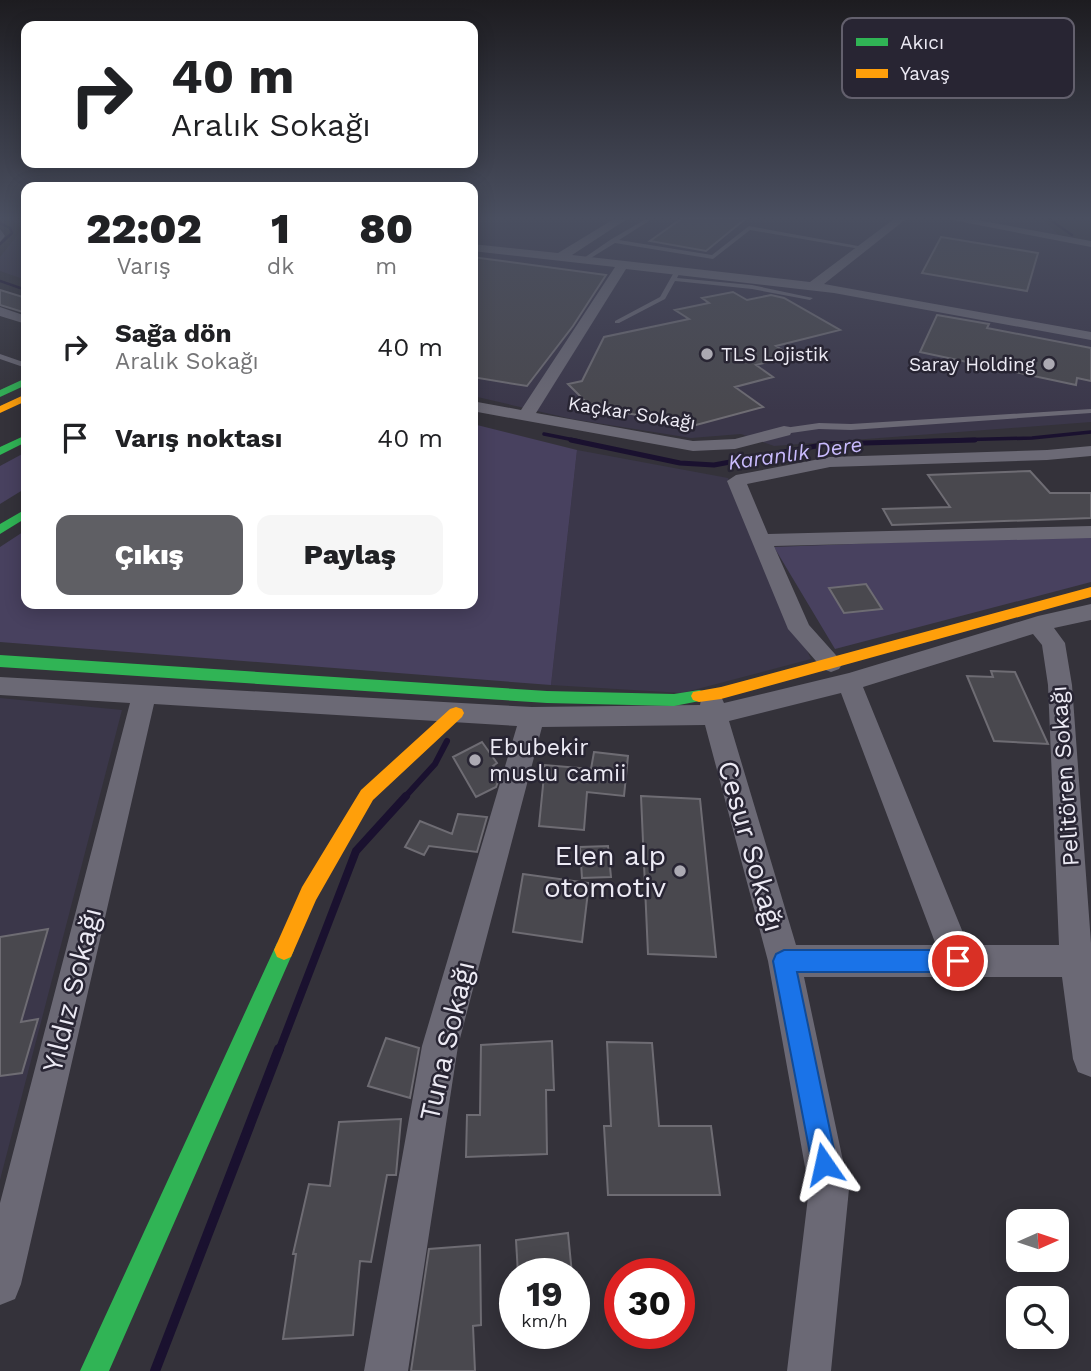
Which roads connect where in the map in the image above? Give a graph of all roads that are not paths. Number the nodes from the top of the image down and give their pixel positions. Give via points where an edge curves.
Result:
1 (611, 283) edge
2 (671, 283) edge
3 (739, 283) edge
4 (822, 283) edge
5 (811, 292) junction
6 (0, 311) edge
7 (21, 318) edge
8 (617, 322) dead end
9 (1091, 336) edge
10 (0, 356) edge
11 (21, 366) edge
12 (21, 371) edge
13 (0, 382) edge
14 (21, 384) edge
15 (0, 394) edge
16 (21, 400) edge
17 (478, 407) edge
18 (0, 410) edge
19 (1091, 411) edge
20 (525, 417) junction
21 (784, 431) joint
22 (21, 441) edge
23 (1091, 451) edge
24 (0, 452) edge
25 (21, 504) edge
26 (21, 516) edge
27 (0, 517) edge
28 (0, 530) edge
29 (1091, 532) edge
30 (761, 540) junction
31 (1091, 592) edge
32 (1091, 612) edge
33 (1038, 624) junction
34 (3, 665) edge
35 (840, 673) junction
36 (0, 686) edge
37 (144, 695) junction
38 (712, 705) junction
39 (456, 713) junction
40 (532, 717) junction
41 (784, 961) junction
42 (958, 961) junction
43 (1083, 961) edge
44 (1091, 1059) edge
45 (0, 1284) edge
46 (94, 1371) edge
47 (386, 1371) edge
48 (809, 1371) edge

1 - 20 street
2 - 8 lane via 663,298
3 - 5 street
4 - 5 street
5 - 9 street
6 - 7 street
10 - 11 lane
12 - 13 main road
14 - 15 main road
16 - 18 main road
17 - 20 street, Kaçkar Sokağı
19 - 21 lane
20 - 21 street, Kaçkar Sokağı via 693,446 735,444
22 - 24 main road
23 - 30 street via 830,463 736,481
25 - 27 main road
26 - 28 main road
29 - 30 street
30 - 35 street via 799,629
31 - 35 main road
32 - 33 street
33 - 35 street
33 - 43 street, Pelitören Sokağı via 1053,643 1060,685
34 - 38 main road
35 - 38 street
35 - 42 street
36 - 37 street
37 - 39 street
37 - 45 street, Yıldız Sokağı
38 - 40 street
38 - 41 street, Cesur Sokağı
39 - 40 street
39 - 46 main road via 367,795 309,894
40 - 47 street, Tuna Sokağı via 440,1046
41 - 42 street
41 - 48 street, Cesur Sokağı via 829,1189
42 - 43 street
43 - 44 street, Pelitören Sokağı

